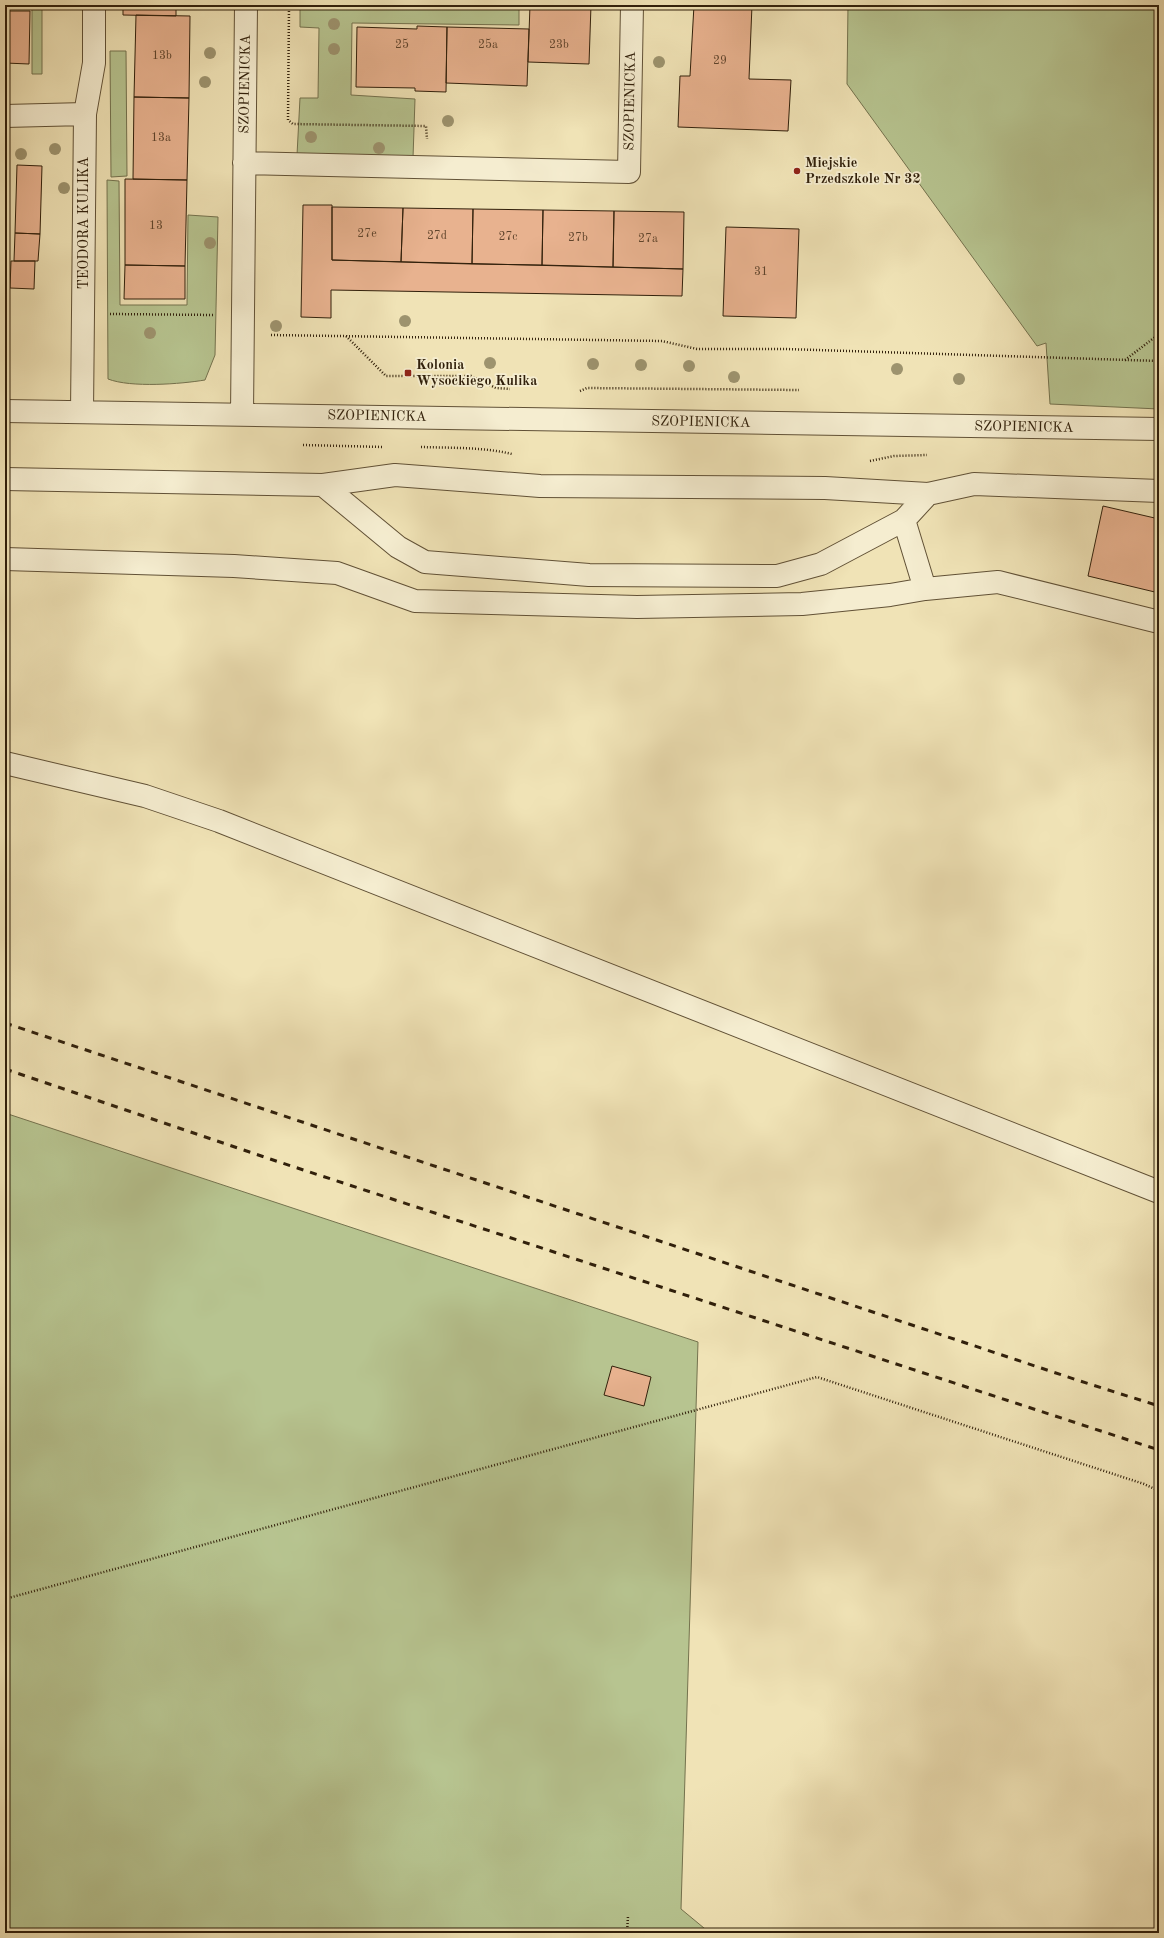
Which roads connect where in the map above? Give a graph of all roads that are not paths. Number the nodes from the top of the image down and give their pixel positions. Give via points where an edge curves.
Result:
1 (94, 5) edge
2 (246, 5) edge
3 (632, 5) edge
4 (85, 114) junction
5 (5, 116) edge
6 (244, 163) junction
7 (5, 411) edge
8 (82, 412) junction
9 (242, 414) junction
10 (1159, 429) edge
11 (5, 479) edge
12 (323, 485) junction
13 (1159, 490) edge
14 (928, 494) junction
15 (904, 520) junction
16 (5, 559) edge
17 (925, 589) junction
18 (1159, 622) edge
19 (5, 763) edge
20 (1159, 1192) edge

1 - 4 street, TEODORA KULIKA via 94,63
2 - 6 street, SZOPIENICKA
3 - 6 street, SZOPIENICKA via 629,172
4 - 5 street
4 - 8 street, TEODORA KULIKA
6 - 9 street, SZOPIENICKA
7 - 8 street, SZOPIENICKA
8 - 9 street, SZOPIENICKA
9 - 10 street, SZOPIENICKA
11 - 12 street
12 - 14 street via 395,475 540,486 825,488
12 - 15 street via 398,547 425,562 589,575 777,576 821,564
13 - 14 street via 974,484
14 - 15 street
15 - 17 street
16 - 17 street via 234,566 337,573 416,601 637,607 794,604
17 - 18 street via 998,582
19 - 20 street via 146,796 219,821

